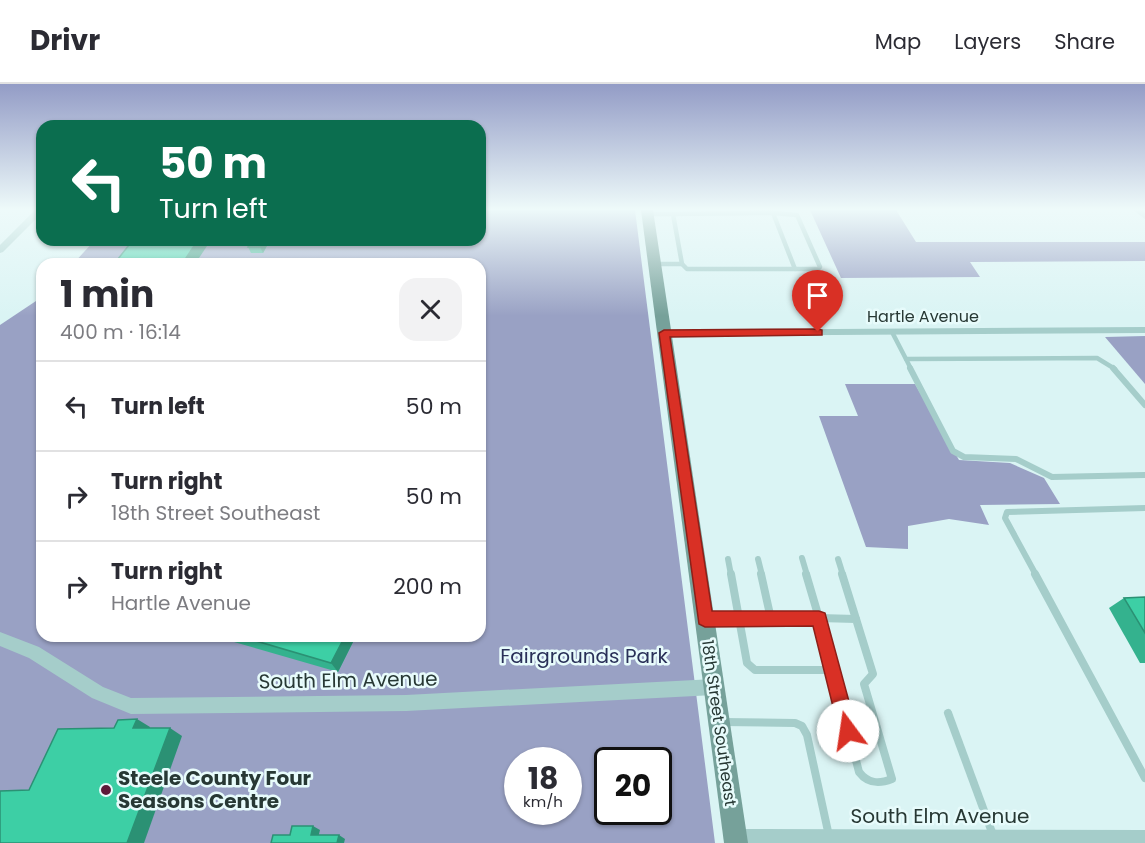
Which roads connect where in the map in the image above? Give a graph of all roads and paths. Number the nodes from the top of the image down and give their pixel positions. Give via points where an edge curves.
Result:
1 (652, 245) edge
2 (679, 245) edge
3 (786, 245) edge
4 (810, 245) edge
5 (655, 264) junction
6 (682, 264) junction
7 (795, 269) junction
8 (1145, 330) edge
9 (892, 332) junction
10 (664, 333) junction
11 (906, 359) junction
12 (1145, 405) edge
13 (1145, 475) edge
14 (1145, 508) edge
15 (802, 558) dead end
16 (728, 559) dead end
17 (758, 559) dead end
18 (838, 559) dead end
19 (819, 618) junction
20 (705, 619) junction
21 (739, 619) junction
22 (771, 619) junction
23 (856, 619) junction
24 (0, 639) edge
25 (832, 670) junction
26 (714, 687) junction
27 (948, 713) dead end
28 (719, 722) junction
29 (1145, 778) edge
30 (830, 838) junction
31 (994, 838) junction
32 (1145, 839) edge
33 (736, 840) edge
34 (959, 841) edge
35 (1048, 841) edge
36 (1126, 841) edge

1 - 5 street, 18th Street Southeast
2 - 6 lane
3 - 7 lane
4 - 7 lane via 820,267
5 - 6 lane
5 - 10 street, 18th Street Southeast
6 - 7 lane via 687,269
8 - 9 street, Hartle Avenue
9 - 10 street, Hartle Avenue
9 - 11 lane
10 - 20 street, 18th Street Southeast
11 - 12 lane via 1096,358 1112,366
11 - 13 lane via 952,451 964,458 1016,459 1052,477
14 - 29 lane via 1015,510 1007,512 1005,518
15 - 19 lane
16 - 21 lane
17 - 22 lane
18 - 23 lane
19 - 22 lane
19 - 23 lane
19 - 25 lane
20 - 21 lane
20 - 26 street, 18th Street Southeast
21 - 22 lane
21 - 25 lane via 750,668
23 - 25 lane via 873,674 864,684 891,774 888,782 863,780 859,772
24 - 26 street, South Elm Avenue via 11,641 118,703 131,706 406,703
26 - 28 street, 18th Street Southeast
27 - 31 lane
28 - 30 lane via 802,726
28 - 33 street, 18th Street Southeast
30 - 33 street, South Elm Avenue
30 - 34 street, South Elm Avenue
31 - 34 street, South Elm Avenue
31 - 35 street, South Elm Avenue
32 - 36 street, South Elm Avenue
35 - 36 street, South Elm Avenue

